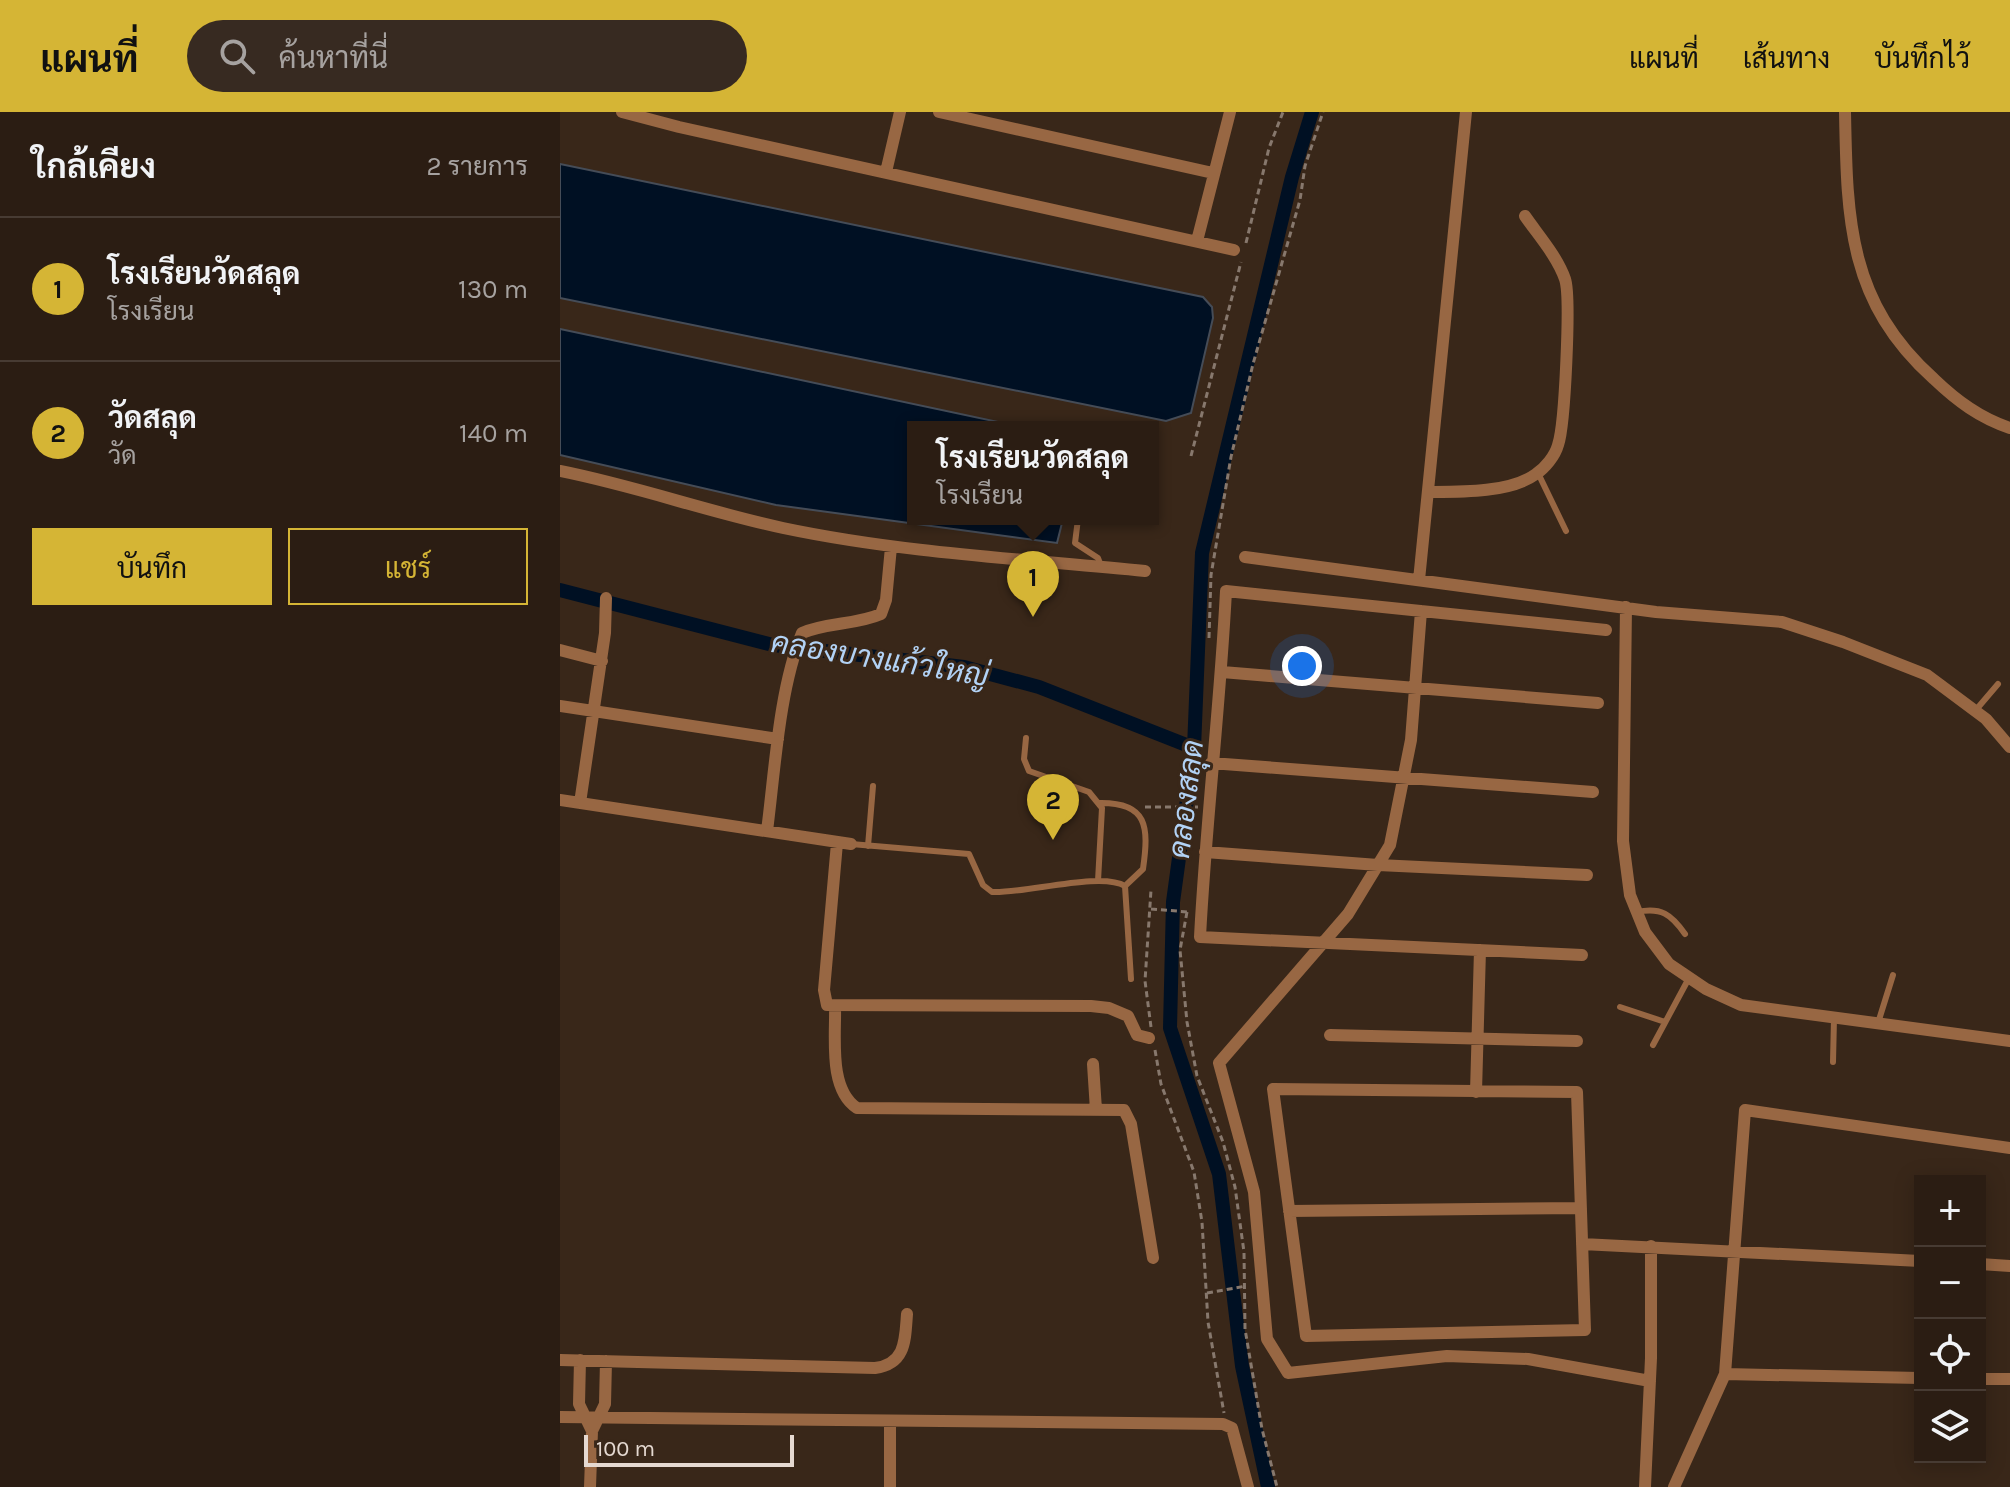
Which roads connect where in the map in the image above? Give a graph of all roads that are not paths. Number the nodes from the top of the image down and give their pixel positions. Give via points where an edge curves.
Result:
1 (622, 112) edge
2 (900, 112) edge
3 (939, 112) edge
4 (1230, 112) edge
5 (1466, 112) edge
6 (1845, 112) edge
7 (886, 172) junction
8 (1213, 173) junction
9 (1525, 216) dead end
10 (1197, 241) junction
11 (1240, 251) road end
12 (2010, 428) edge
13 (560, 471) edge
14 (1538, 473) junction
15 (1428, 492) junction
16 (1077, 525) edge
17 (1566, 531) dead end
18 (891, 547) junction
19 (1245, 557) dead end
20 (1101, 567) junction
21 (1145, 571) dead end
22 (1419, 580) junction
23 (606, 599) dead end
24 (1626, 607) junction
25 (1421, 611) junction
26 (1606, 630) dead end
27 (560, 650) edge
28 (602, 661) junction
29 (1222, 672) junction
30 (1998, 684) dead end
31 (1415, 688) junction
32 (1598, 703) dead end
33 (560, 706) edge
34 (593, 711) junction
35 (1975, 711) junction
36 (1026, 738) dead end
37 (778, 739) junction
38 (2010, 747) edge
39 (1211, 763) junction
40 (1403, 777) junction
41 (873, 786) dead end
42 (1593, 792) dead end
43 (560, 800) edge
44 (580, 803) junction
45 (1099, 803) junction
46 (767, 831) junction
47 (837, 843) junction
48 (851, 844) joint
49 (868, 846) junction
50 (1205, 852) junction
51 (1378, 865) junction
52 (1587, 875) dead end
53 (1098, 881) junction
54 (1125, 886) junction
55 (1637, 912) junction
56 (1685, 934) dead end
57 (1324, 941) junction
58 (1480, 950) junction
59 (1582, 955) dead end
60 (1893, 975) dead end
61 (1689, 978) junction
62 (1131, 979) dead end
63 (835, 1006) junction
64 (1620, 1007) dead end
65 (1834, 1017) junction
66 (1665, 1022) junction
67 (1878, 1023) junction
68 (1330, 1035) dead end
69 (1477, 1040) junction
70 (1577, 1041) dead end
71 (2010, 1041) edge
72 (1152, 1042) road end
73 (1653, 1045) dead end
74 (1833, 1062) dead end
75 (1093, 1064) dead end
76 (1476, 1092) junction
77 (1096, 1110) junction
78 (2010, 1148) edge
79 (1581, 1208) junction
80 (1289, 1211) junction
81 (1582, 1244) junction
82 (1651, 1246) junction
83 (1735, 1251) junction
84 (1153, 1258) dead end
85 (1914, 1261) edge
86 (1986, 1264) edge
87 (2010, 1266) edge
88 (907, 1314) dead end
89 (560, 1360) edge
90 (580, 1360) junction
91 (606, 1361) junction
92 (1725, 1374) junction
93 (1914, 1378) edge
94 (1986, 1379) edge
95 (2010, 1379) edge
96 (1650, 1381) junction
97 (560, 1417) edge
98 (584, 1417) junction
99 (599, 1418) junction
100 (890, 1422) junction
101 (592, 1431) junction
102 (590, 1487) edge
103 (890, 1487) edge
104 (1248, 1487) edge
105 (1645, 1487) edge
106 (1674, 1487) edge

1 - 7 street
2 - 7 street
3 - 8 street
4 - 8 street
5 - 15 street
6 - 12 street via 1847,201 1859,266 1883,321 1941,386 1974,413
7 - 10 street
8 - 10 street
9 - 14 street via 1564,277 1567,296 1562,425 1554,453
10 - 11 street
13 - 18 street via 783,528
14 - 15 street via 1470,492
14 - 17 lane
15 - 22 street
16 - 20 lane via 1075,543 1098,558
18 - 20 street
18 - 37 street via 881,614 802,633
19 - 22 street
20 - 21 street
22 - 24 street
23 - 28 street
24 - 35 street via 1782,622 1927,675
24 - 55 street via 1623,841
25 - 26 street
25 - 29 street via 1226,591
25 - 31 street
27 - 28 street
28 - 34 street
29 - 31 street
29 - 39 street
30 - 35 lane
31 - 32 street
31 - 40 street
33 - 34 street
34 - 37 street
34 - 44 street
35 - 38 street
36 - 45 lane via 1029,771 1089,792
37 - 46 street
39 - 40 street
39 - 50 street
40 - 42 street
40 - 51 street via 1390,845
41 - 49 lane
43 - 44 street
44 - 46 street
45 - 53 lane
45 - 54 lane via 1130,806 1145,829 1143,869
46 - 47 street
47 - 48 street
47 - 63 street via 824,990 825,1003
48 - 49 lane
49 - 53 lane via 969,854 983,885 992,892
50 - 51 street
50 - 57 street via 1200,937
51 - 52 street
51 - 57 street
53 - 54 lane
54 - 62 lane
55 - 56 lane via 1664,911
55 - 61 street via 1669,964
57 - 58 street
57 - 96 street via 1219,1063 1254,1192 1267,1339 1288,1373 1447,1356 1528,1359
58 - 59 street
58 - 69 street
60 - 67 lane
61 - 65 street via 1741,1005
61 - 66 lane
63 - 72 street via 1109,1008 1128,1016 1137,1035
63 - 77 street via 841,1089 857,1108
64 - 66 lane
65 - 67 street
65 - 74 lane
66 - 73 lane
67 - 71 street
68 - 69 street
69 - 70 street
69 - 76 street
75 - 77 street
76 - 79 street via 1577,1092
76 - 80 street via 1273,1089
77 - 84 street via 1124,1110 1129,1116
78 - 83 street via 1745,1110
79 - 80 street
79 - 81 street
80 - 81 street via 1306,1336 1585,1330
81 - 82 street
82 - 83 street
82 - 96 street
83 - 85 street
83 - 92 street
86 - 87 street
88 - 91 street via 905,1347 883,1367
89 - 90 street
90 - 91 street
90 - 98 street via 579,1404
91 - 99 street via 605,1404
92 - 93 street
92 - 106 street
94 - 95 street
96 - 105 street
97 - 98 street
98 - 99 street
98 - 101 street
99 - 100 street
99 - 101 street
100 - 103 street
100 - 104 street via 1223,1424 1232,1428
101 - 102 street

